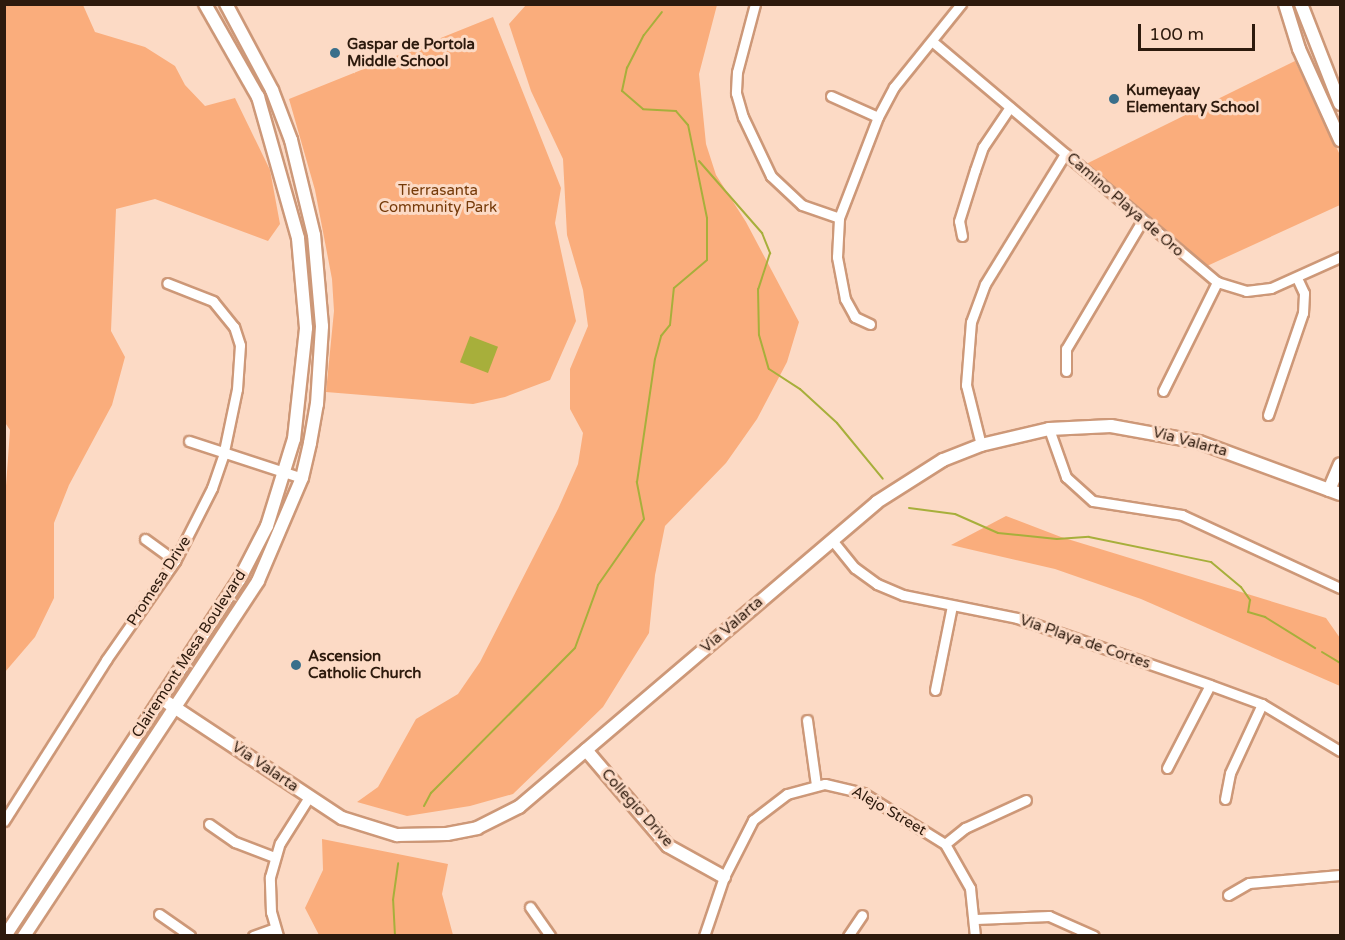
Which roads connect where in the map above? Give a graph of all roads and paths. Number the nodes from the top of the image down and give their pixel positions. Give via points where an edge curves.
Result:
1 (206, 4) edge
2 (226, 4) edge
3 (755, 4) edge
4 (961, 4) edge
5 (1285, 4) edge
6 (1301, 4) edge
7 (933, 42) junction
8 (1306, 62) junction
9 (1322, 63) junction
10 (831, 96) dead end
11 (1341, 104) edge
12 (1010, 107) junction
13 (878, 117) junction
14 (1341, 140) edge
15 (1065, 153) junction
16 (839, 218) junction
17 (1142, 221) junction
18 (962, 236) dead end
19 (1341, 256) edge
20 (1297, 278) junction
21 (1217, 282) junction
22 (167, 283) dead end
23 (305, 303) junction
24 (870, 324) dead end
25 (322, 326) junction
26 (1066, 371) dead end
27 (1162, 392) dead end
28 (1268, 415) dead end
29 (1049, 429) junction
30 (189, 441) dead end
31 (981, 445) junction
32 (223, 456) junction
33 (1341, 464) edge
34 (286, 473) junction
35 (302, 478) junction
36 (1335, 492) edge
37 (145, 539) dead end
38 (832, 540) junction
39 (175, 561) junction
40 (1341, 588) edge
41 (952, 606) junction
42 (1210, 685) junction
43 (936, 690) dead end
44 (162, 699) junction
45 (1262, 704) junction
46 (176, 707) junction
47 (807, 720) dead end
48 (586, 750) junction
49 (1341, 751) edge
50 (1167, 768) dead end
51 (816, 785) junction
52 (309, 797) junction
53 (1225, 799) dead end
54 (1026, 801) dead end
55 (4, 821) edge
56 (209, 824) dead end
57 (945, 844) junction
58 (274, 857) junction
59 (1341, 875) edge
60 (724, 878) junction
61 (1227, 895) dead end
62 (530, 907) dead end
63 (159, 914) dead end
64 (862, 915) dead end
65 (976, 919) junction
66 (277, 932) edge
67 (5, 936) edge
68 (24, 936) edge
69 (190, 936) edge
70 (253, 936) edge
71 (550, 936) edge
72 (704, 936) edge
73 (848, 936) edge
74 (975, 936) edge
75 (1094, 936) edge

1 - 23 main road, Clairemont Mesa Boulevard via 258,97 272,139 298,238
2 - 25 main road, Clairemont Mesa Boulevard via 272,90 291,140 314,235
3 - 16 street via 737,72 736,93 743,117 771,176 802,205
4 - 7 street
5 - 8 main road
6 - 9 main road
7 - 12 street, Camino Playa de Oro
7 - 13 street via 894,87
8 - 9 main road
8 - 14 main road
9 - 11 main road
10 - 13 street
12 - 15 street, Camino Playa de Oro
12 - 18 street via 977,162 959,220
13 - 16 street
15 - 17 street, Camino Playa de Oro
15 - 31 street via 985,284 971,322 966,385
16 - 24 street via 837,257 845,299 855,317
17 - 21 street, Camino Playa de Oro
17 - 26 street via 1066,349
19 - 20 street, Camino Playa de Oro
20 - 21 street, Camino Playa de Oro via 1256,291
20 - 28 street via 1304,293 1303,313
21 - 27 street
22 - 32 street, Promesa Drive via 213,301 234,327 240,345 237,389
23 - 25 main road via 310,316
23 - 34 main road, Clairemont Mesa Boulevard via 301,402
25 - 35 main road, Clairemont Mesa Boulevard via 317,404
29 - 31 main road, Via Valarta
29 - 36 main road, Via Valarta via 1111,426 1161,432
29 - 40 street via 1066,477 1093,501 1182,514
30 - 32 street
31 - 38 main road, Via Valarta via 906,481
32 - 34 street
32 - 39 street, Promesa Drive via 212,488
33 - 36 main road
34 - 35 street
34 - 44 main road, Clairemont Mesa Boulevard via 267,526 239,580
35 - 46 main road, Clairemont Mesa Boulevard via 258,581
37 - 39 street
38 - 41 street, Via Playa de Cortes via 855,568 877,584 903,595
38 - 48 main road, Via Valarta
39 - 55 street, Promesa Drive via 106,660
41 - 42 street, Via Playa de Cortes via 1017,618
41 - 43 street
42 - 45 street, Via Playa de Cortes
42 - 50 street
44 - 46 main road, Via Valarta
44 - 67 main road, Clairemont Mesa Boulevard
45 - 49 street, Via Playa de Cortes
45 - 53 street via 1230,773
46 - 52 main road, Via Valarta
46 - 68 main road, Clairemont Mesa Boulevard
47 - 51 street
48 - 52 main road, Via Valarta via 519,807 477,828 447,834 397,835 361,826
48 - 60 main road, Collegio Drive via 668,846
51 - 57 street, Alejo Street via 863,792
51 - 60 street, Alejo Street via 787,794 760,812 746,829
52 - 58 street
54 - 57 street via 965,828
56 - 58 street via 235,842
57 - 65 street, Alejo Street via 966,875
58 - 66 street via 269,892
59 - 61 street via 1249,883
60 - 72 street, Alejo Street
62 - 71 street
63 - 69 street
64 - 73 street
65 - 74 street, Alejo Street
65 - 75 street via 1049,916
66 - 70 street

